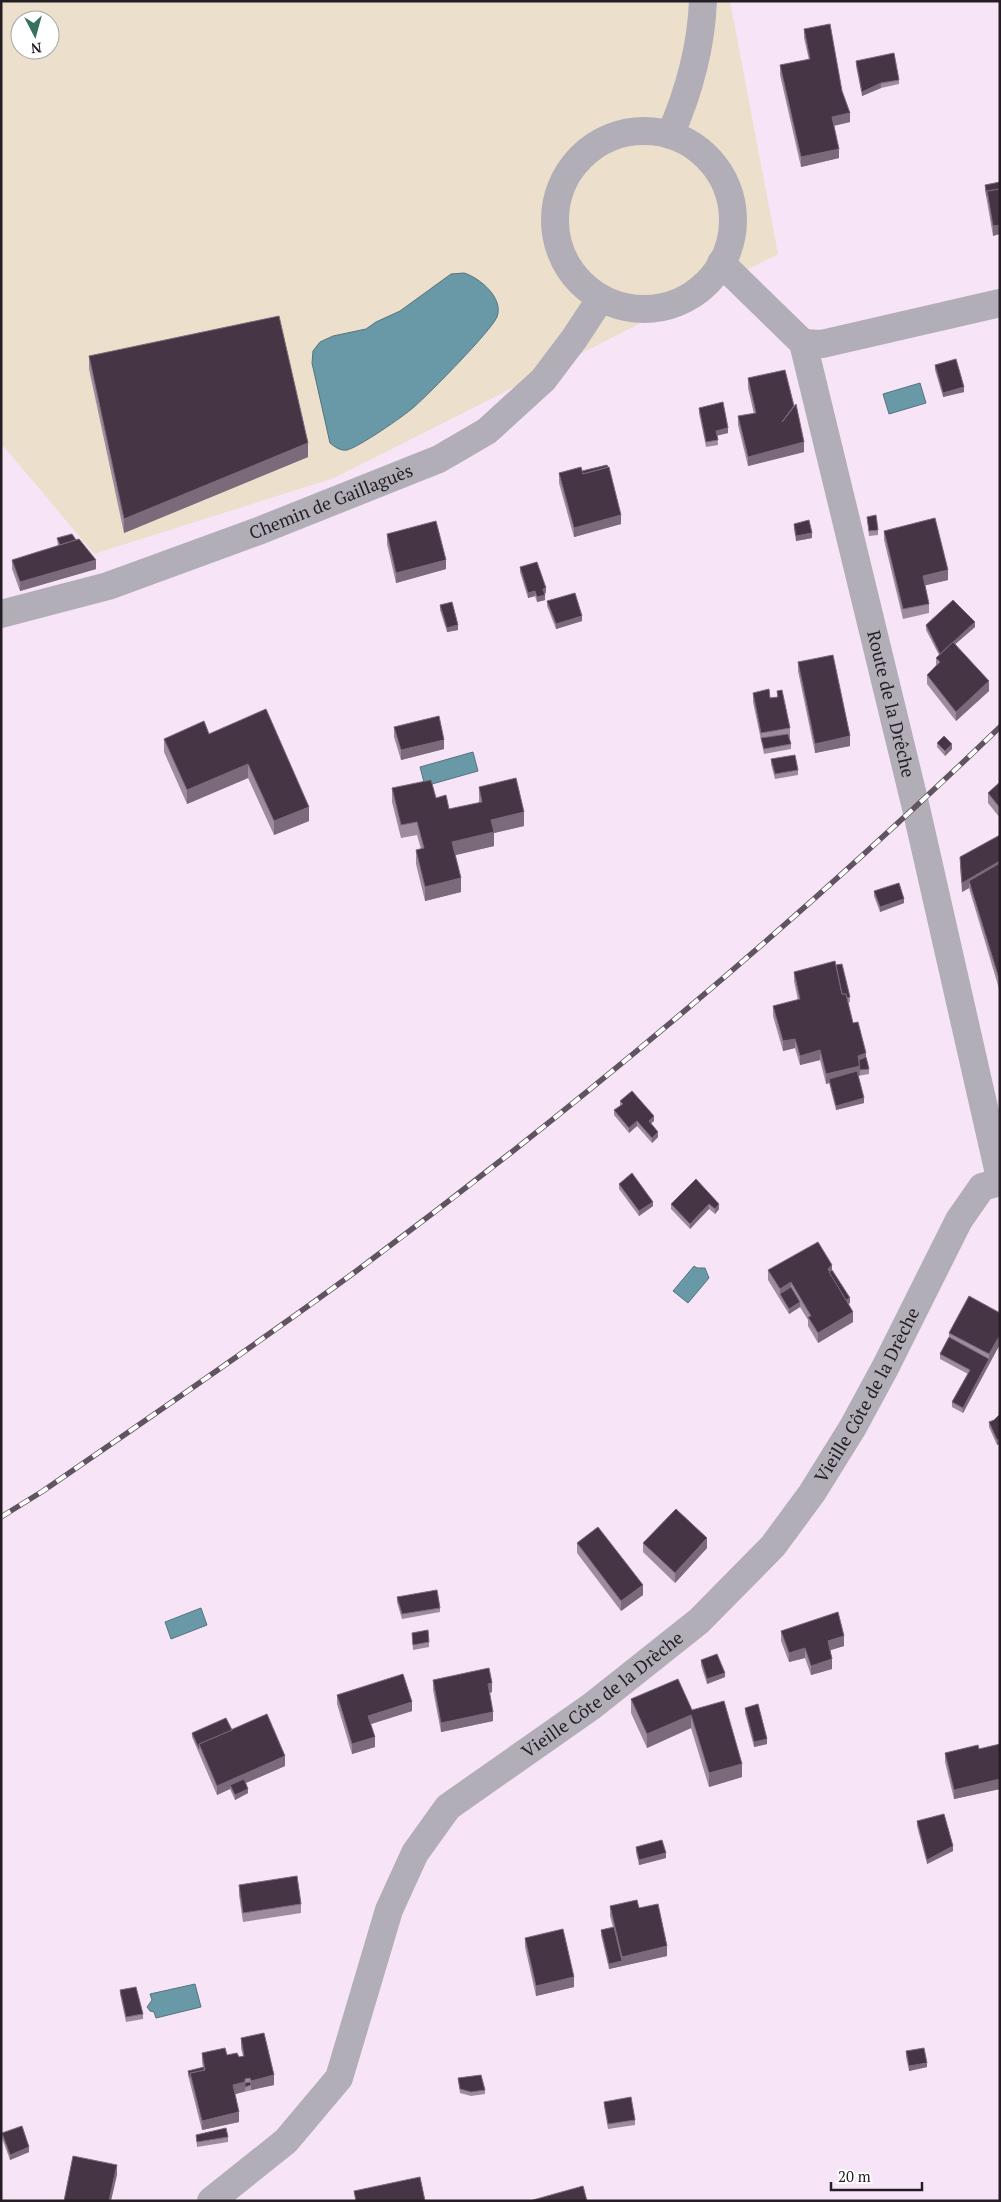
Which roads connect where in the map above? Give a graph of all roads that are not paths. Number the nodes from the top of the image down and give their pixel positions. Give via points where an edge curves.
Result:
1 (703, 1) edge
2 (670, 135) junction
3 (721, 263) junction
4 (601, 298) junction
5 (1000, 303) edge
6 (803, 344) junction
7 (1, 614) edge
8 (1000, 1178) edge
9 (1000, 1182) edge
10 (212, 2201) edge

1 - 2 street via 702,25 688,94
2 - 3 street via 701,152 723,179 733,212 729,247
2 - 4 street via 652,131 617,135 586,152 564,181 554,214 559,247 575,276
3 - 4 street via 699,290 668,305 634,308
3 - 6 street
4 - 7 street, Chemin de Gaillaguès via 543,380 487,431 438,459 261,530 108,586
5 - 6 street via 822,344
6 - 8 street, Route de la Drêche via 916,808
9 - 10 street, Vieille Côte de la Drèche via 982,1187 959,1220 853,1427 812,1493 773,1546 699,1621 592,1706 448,1807 415,1853 389,1910 339,2078 286,2141

